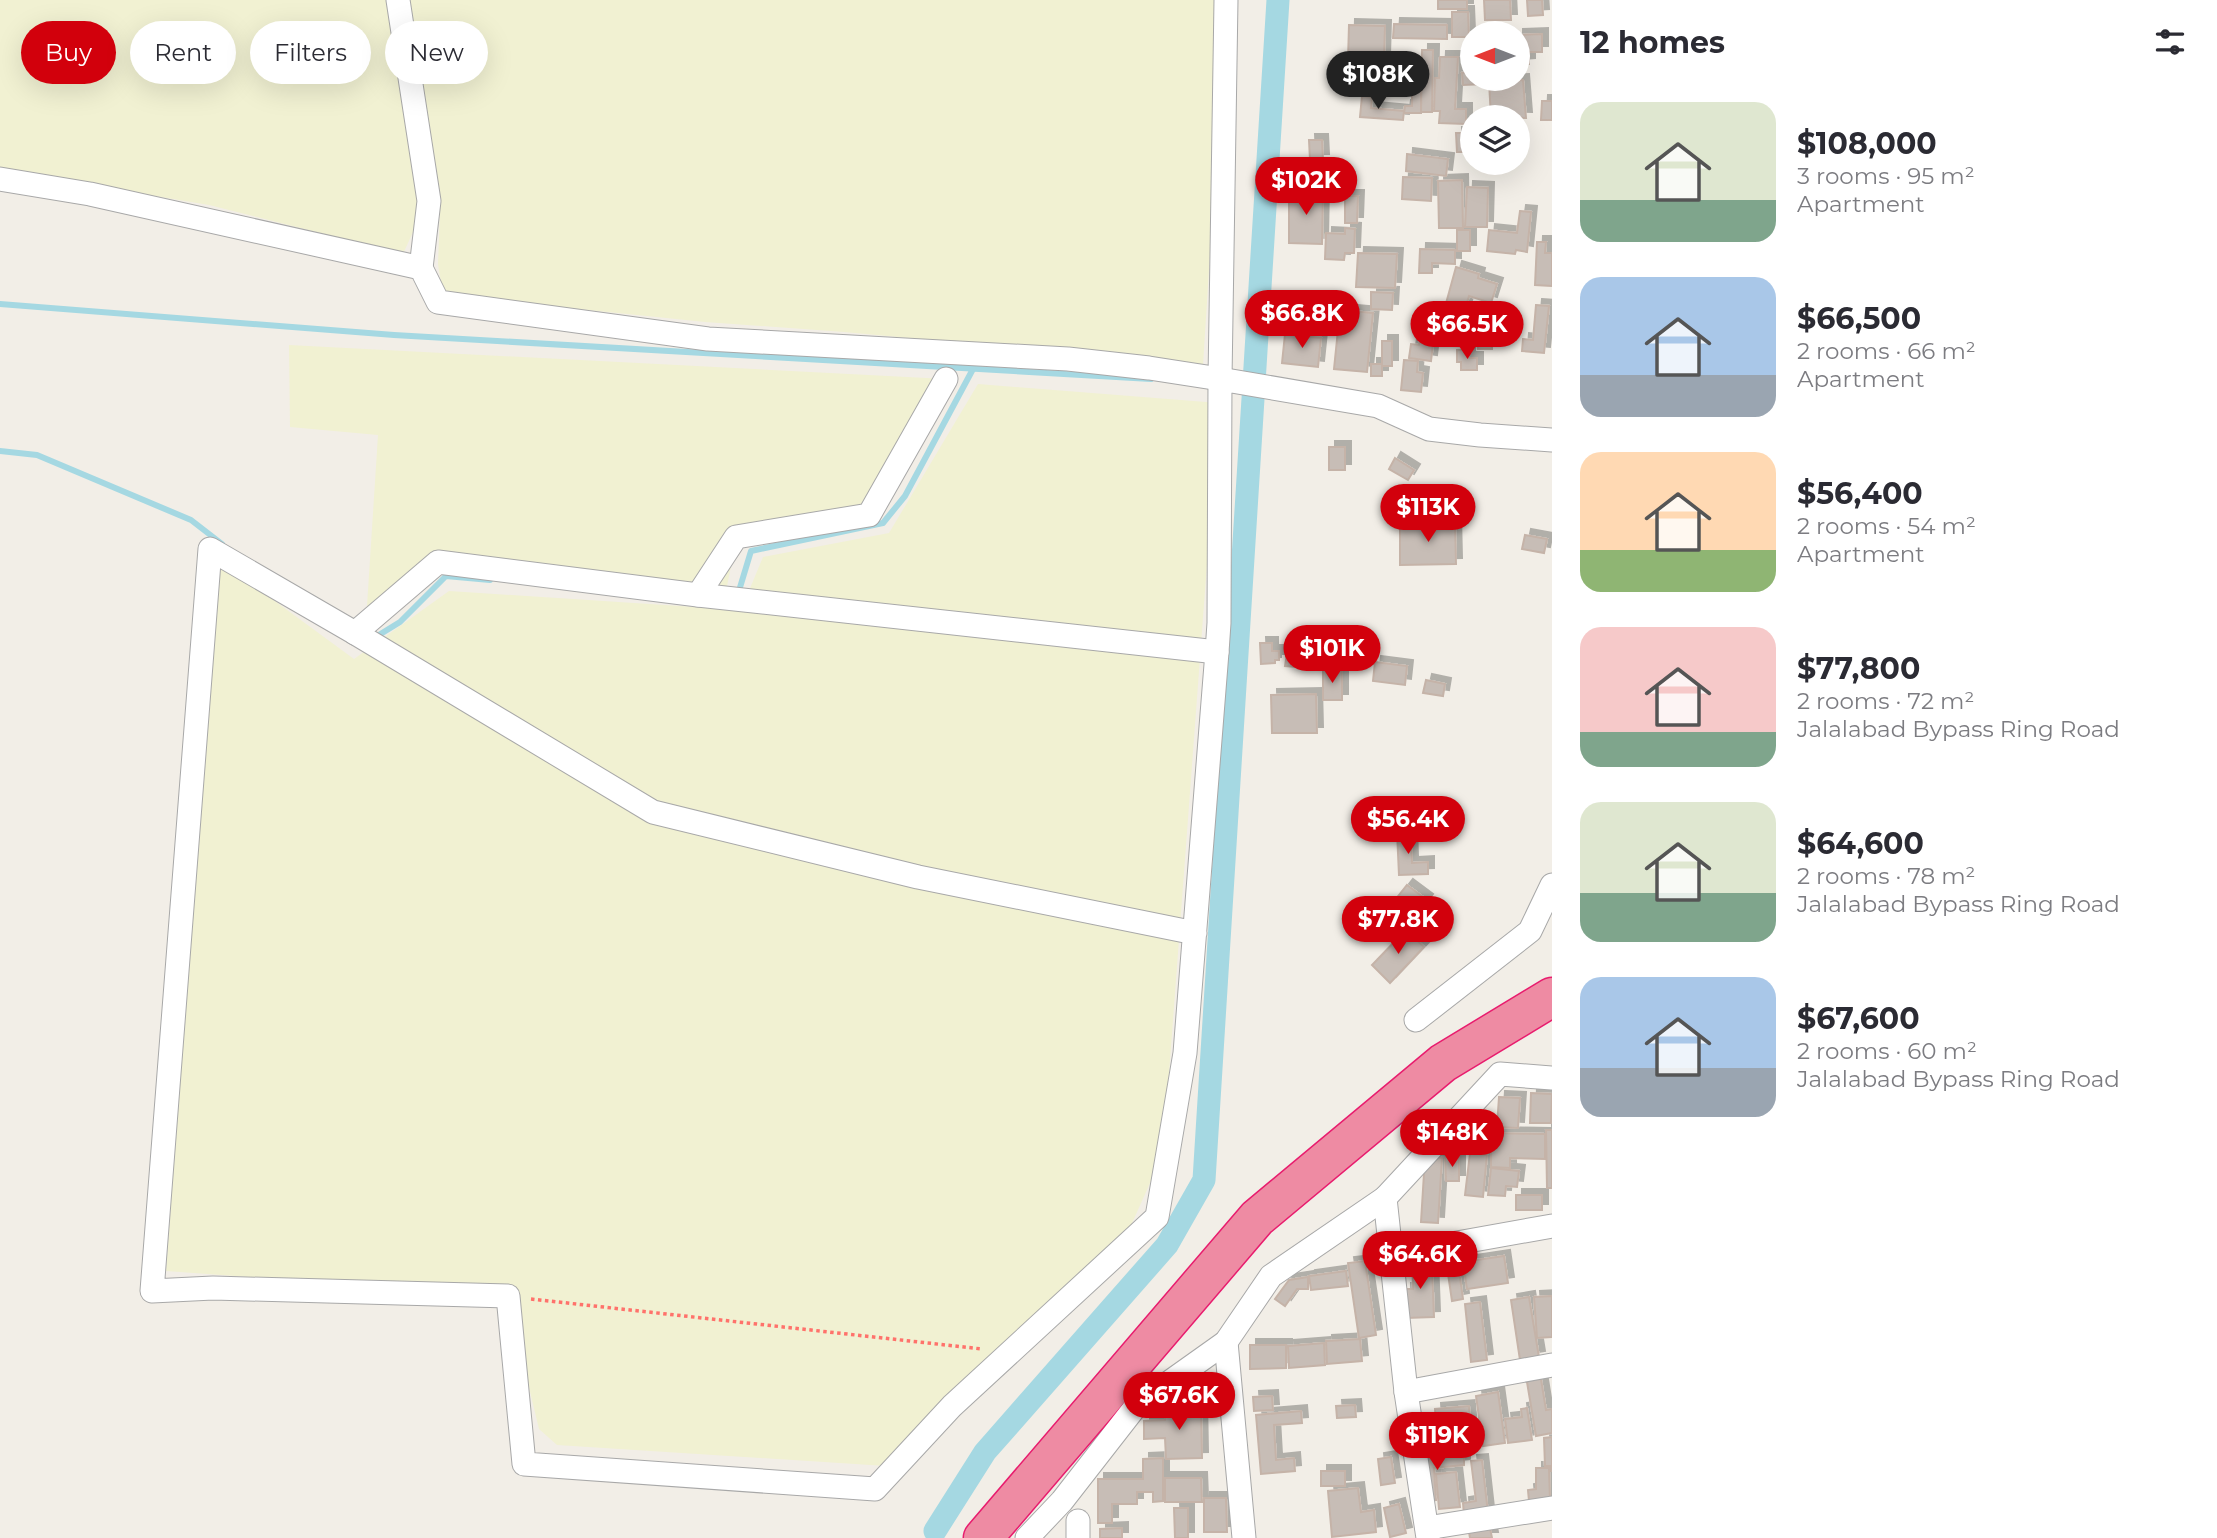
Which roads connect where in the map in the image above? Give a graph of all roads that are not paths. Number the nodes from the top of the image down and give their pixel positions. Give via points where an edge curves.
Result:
1 (398, 0) edge
2 (1226, 0) edge
3 (0, 179) edge
4 (421, 268) junction
5 (946, 379) dead end
6 (1220, 379) junction
7 (1552, 439) edge
8 (698, 595) junction
9 (355, 633) junction
10 (1217, 652) junction
11 (1552, 885) edge
12 (1195, 933) junction
13 (1552, 997) edge
14 (1416, 1020) dead end
15 (1552, 1078) edge
16 (1385, 1198) junction
17 (1552, 1226) edge
18 (1390, 1255) junction
19 (1226, 1342) junction
20 (1552, 1365) edge
21 (1406, 1392) junction
22 (1552, 1508) edge
23 (1427, 1533) edge
24 (983, 1538) edge
25 (1027, 1538) edge
26 (1244, 1538) edge

1 - 4 street via 429,201
2 - 6 street
3 - 4 street via 90,194
4 - 6 street via 438,302 451,304 708,339 1069,359
5 - 8 street via 869,515 737,537
6 - 7 street via 1378,406 1429,429
6 - 10 street
8 - 9 street via 438,562
8 - 10 street
9 - 12 street via 653,812 918,877
9 - 12 street via 210,549 152,1291 213,1288 508,1296 524,1465 875,1489 952,1406 1157,1217 1185,1053
10 - 12 street
11 - 14 street via 1530,931
13 - 24 highway via 1443,1063 1257,1218
15 - 16 street via 1500,1074
16 - 18 street
16 - 19 street via 1271,1276
17 - 18 street
18 - 21 street
19 - 25 street via 1136,1406
19 - 26 street
20 - 21 street
21 - 23 street
22 - 23 street

